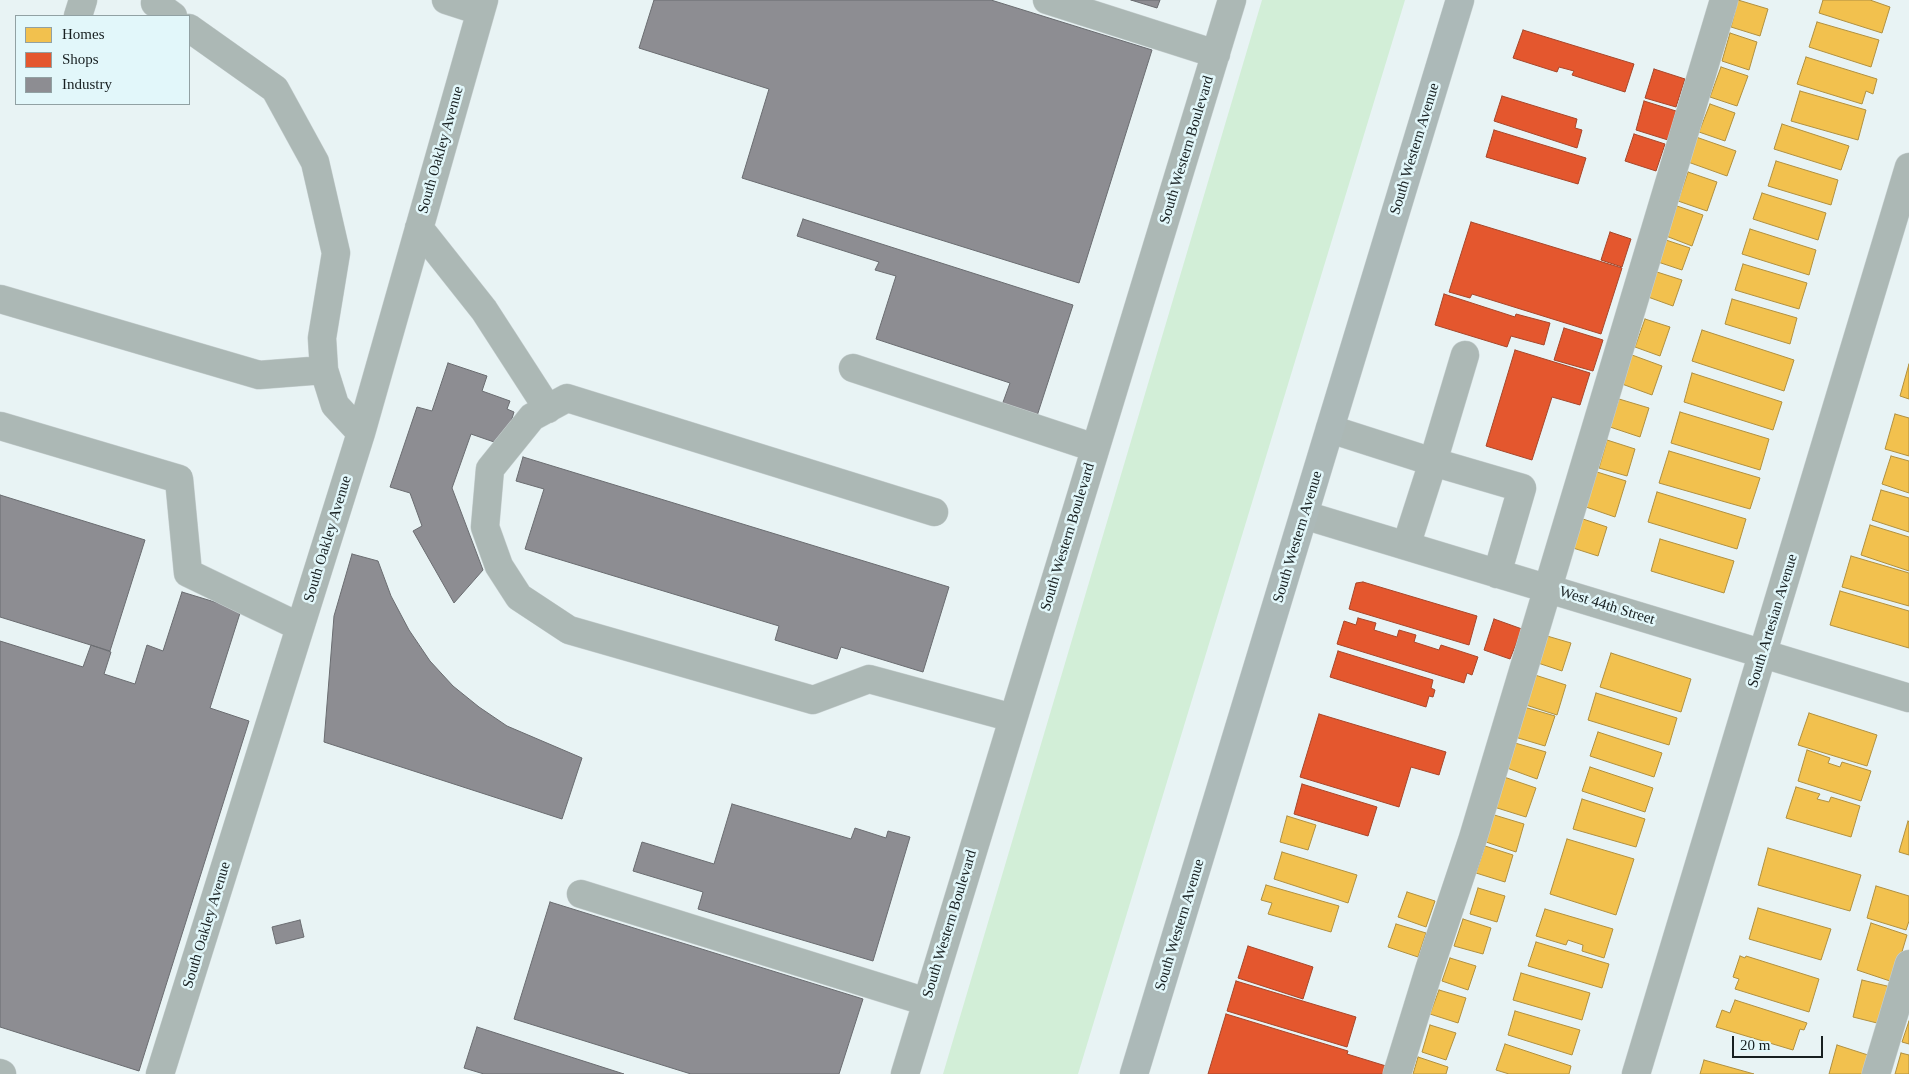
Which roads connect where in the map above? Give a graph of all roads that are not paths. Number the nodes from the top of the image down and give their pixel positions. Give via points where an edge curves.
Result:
1 (83, 0) edge
2 (446, 0) edge
3 (1047, 0) edge
4 (1232, 0) edge
5 (1460, 0) edge
6 (1724, 0) edge
7 (482, 5) edge
8 (78, 15) edge
9 (190, 29) edge
10 (1216, 54) junction
11 (1909, 167) edge
12 (419, 228) junction
13 (0, 299) edge
14 (1465, 355) dead end
15 (853, 368) dead end
16 (324, 370) junction
17 (548, 409) junction
18 (0, 426) edge
19 (1330, 429) junction
20 (361, 433) junction
21 (1095, 448) junction
22 (1433, 462) junction
23 (934, 512) dead end
24 (1304, 515) junction
25 (1406, 546) junction
26 (1497, 574) junction
27 (1548, 589) junction
28 (300, 627) junction
29 (1763, 654) junction
30 (1909, 698) edge
31 (1013, 718) junction
32 (580, 894) dead end
33 (1909, 964) edge
34 (927, 1002) junction
35 (160, 1074) edge
36 (904, 1074) edge
37 (1134, 1074) edge
38 (1397, 1074) edge
39 (1636, 1074) edge
40 (1876, 1074) edge

1 - 8 street
2 - 7 street
3 - 10 street
4 - 10 street, South Western Boulevard
5 - 19 main road, South Western Avenue
6 - 27 street
7 - 12 street, South Oakley Avenue
9 - 16 street via 274,89 314,162 336,252 322,338
10 - 21 street, South Western Boulevard
11 - 29 street, South Artesian Avenue
12 - 17 street via 484,310
12 - 20 street, South Oakley Avenue
13 - 16 street via 259,375
14 - 22 street
15 - 21 street
16 - 20 street via 335,405
17 - 23 street via 567,398
17 - 31 street via 532,417 490,469 486,527 499,566 519,597 569,630 813,700 869,679
18 - 28 street via 180,479 188,573
19 - 22 street
19 - 24 main road, South Western Avenue
20 - 28 street, South Oakley Avenue
21 - 31 street, South Western Boulevard
22 - 25 street
22 - 26 street via 1522,488
24 - 25 street, West 44th Street
24 - 37 main road, South Western Avenue
25 - 26 street, West 44th Street
26 - 27 street, West 44th Street
27 - 29 street, West 44th Street
27 - 38 street
28 - 35 street, South Oakley Avenue
29 - 30 street, West 44th Street
29 - 39 street, South Artesian Avenue
31 - 34 street, South Western Boulevard
32 - 34 street
33 - 40 street
34 - 36 street, South Western Boulevard

